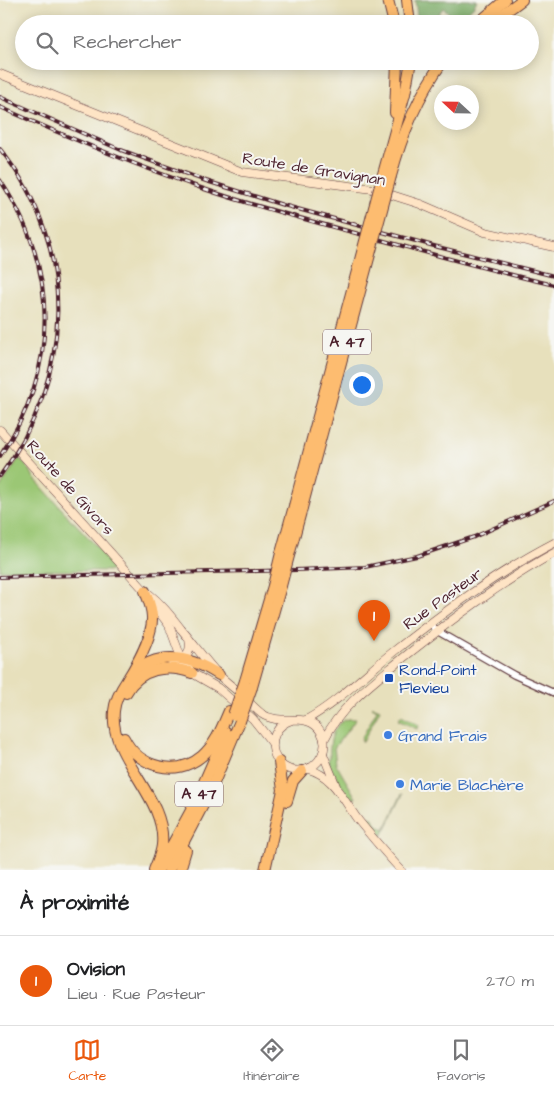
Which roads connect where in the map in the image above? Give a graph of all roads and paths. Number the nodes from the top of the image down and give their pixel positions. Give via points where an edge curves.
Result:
1 (388, 0) edge
2 (407, 0) edge
3 (504, 0) edge
4 (522, 0) edge
5 (392, 15) edge
6 (409, 15) edge
7 (487, 15) edge
8 (501, 15) edge
9 (397, 70) edge
10 (409, 70) edge
11 (437, 70) edge
12 (441, 70) edge
13 (0, 74) edge
14 (428, 84) junction
15 (389, 150) junction
16 (387, 175) junction
17 (554, 247) edge
18 (0, 430) edge
19 (554, 544) edge
20 (554, 553) edge
21 (277, 586) junction
22 (145, 591) junction
23 (431, 624) junction
24 (437, 631) junction
25 (189, 638) junction
26 (183, 659) junction
27 (168, 668) junction
28 (192, 673) junction
29 (219, 675) junction
30 (128, 678) junction
31 (246, 682) junction
32 (554, 693) edge
33 (234, 715) junction
34 (292, 720) junction
35 (306, 720) junction
36 (324, 740) junction
37 (273, 744) junction
38 (323, 754) junction
39 (279, 762) junction
40 (305, 770) junction
41 (336, 786) junction
42 (211, 790) junction
43 (154, 870) edge
44 (159, 870) edge
45 (169, 870) edge
46 (180, 870) edge
47 (264, 870) edge
48 (270, 870) edge
49 (401, 870) edge

1 - 5 highway
2 - 6 highway
3 - 7 highway
4 - 8 highway
9 - 15 highway, A 47
10 - 15 highway, A 47
11 - 14 highway, A 47
12 - 14 highway
13 - 17 main road, Route de Gravignan via 242,172 373,189 420,204 485,232
14 - 16 highway, A 47
15 - 16 highway, A 47
16 - 21 highway, A 47, bridge
18 - 22 main road, Route de Givors
19 - 23 main road, Rue Pasteur via 493,578
20 - 24 main road, Rue Pasteur
21 - 31 highway, A 47
21 - 31 highway, A 47
22 - 25 main road via 155,598
22 - 26 main road via 169,625
22 - 30 highway via 152,611 151,627
23 - 24 street
23 - 35 main road, Rue Pasteur via 330,705
24 - 32 street via 514,675
24 - 36 main road, Rue Pasteur via 348,706 332,724
25 - 26 main road via 190,650
25 - 29 main road
26 - 27 main road
26 - 28 main road
26 - 29 highway
26 - 30 highway via 152,661
27 - 28 highway
27 - 33 highway via 140,676 123,699 120,714 122,732 138,757 167,768 193,762 202,756
28 - 37 main road via 218,688 253,719
29 - 34 main road via 265,716
30 - 43 highway via 115,704 114,723 121,746 161,828 162,846
31 - 33 highway, A 47, bridge
33 - 42 highway, A 47
33 - 44 highway, A 47 via 194,805
34 - 35 main road
34 - 37 main road via 278,728
35 - 36 main road via 318,728
36 - 38 main road
37 - 39 main road
38 - 40 main road via 318,762
38 - 41 main road
39 - 40 main road via 290,769
39 - 47 highway via 283,790
40 - 41 main road via 323,775
40 - 48 highway via 290,788
41 - 49 main road via 357,818
42 - 45 highway, A 47
42 - 46 highway

